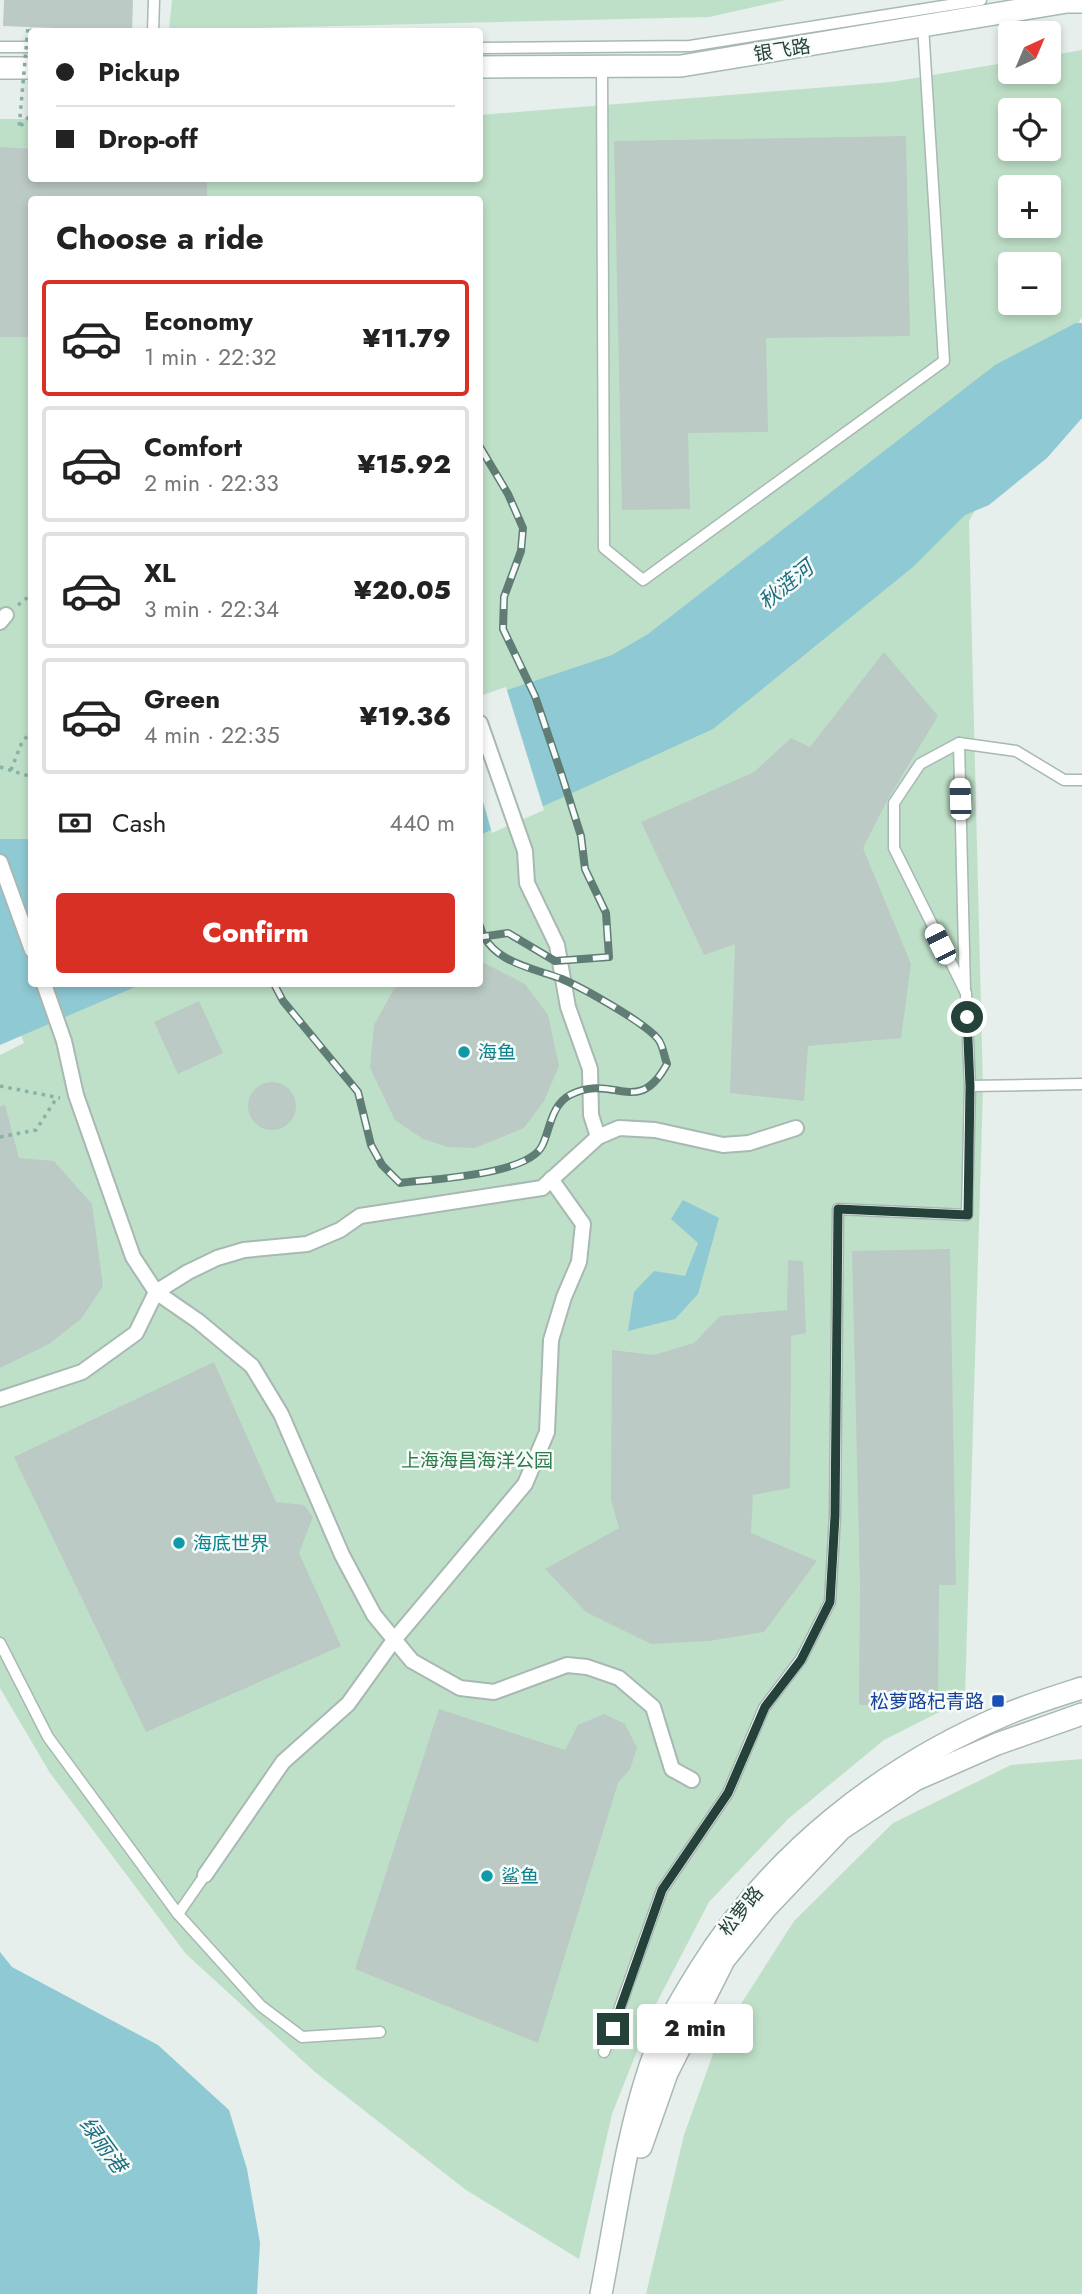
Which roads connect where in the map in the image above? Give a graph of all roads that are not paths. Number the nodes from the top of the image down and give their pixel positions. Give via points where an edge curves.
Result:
1 (154, 0) edge
2 (981, 0) edge
3 (1082, 2) edge
4 (923, 26) junction
5 (153, 28) edge
6 (0, 47) edge
7 (28, 47) edge
8 (483, 48) edge
9 (602, 66) junction
10 (483, 67) edge
11 (0, 68) edge
12 (28, 68) edge
13 (483, 732) edge
14 (959, 743) junction
15 (1082, 780) edge
16 (0, 862) edge
17 (28, 939) edge
18 (45, 987) edge
19 (965, 993) junction
20 (1082, 1084) edge
21 (970, 1086) junction
22 (796, 1128) dead end
23 (598, 1137) junction
24 (551, 1180) junction
25 (156, 1292) junction
26 (0, 1399) edge
27 (394, 1640) junction
28 (0, 1643) edge
29 (1082, 1688) edge
30 (1082, 1714) edge
31 (692, 1780) dead end
32 (205, 1875) joint
33 (178, 1914) junction
34 (380, 2032) dead end
35 (604, 2052) dead end
36 (601, 2294) edge
37 (614, 2294) edge

1 - 5 lane
2 - 8 lane via 690,46
3 - 4 street, 银飞路
4 - 9 street, 银飞路 via 681,66
4 - 9 lane via 944,361 643,580 604,548
6 - 7 lane
9 - 10 street, 银飞路
11 - 12 street
13 - 23 street via 525,851 527,883 557,945 568,1007 590,1069 591,1115
14 - 15 lane via 1016,751 1064,780
14 - 19 lane
14 - 19 lane via 920,764 894,803 894,848
16 - 17 street
18 - 25 street via 76,1095 133,1256
19 - 21 lane
20 - 21 lane
21 - 35 lane via 968,1215 838,1209 830,1602 801,1660 765,1707 728,1793 662,1890
22 - 23 street via 749,1143 723,1145 643,1129 619,1128
23 - 24 street
24 - 25 street via 542,1188 360,1216 307,1244 216,1258
24 - 27 street via 583,1224 579,1262 551,1340 547,1432 525,1484
25 - 26 street via 136,1332 82,1372
25 - 27 street via 252,1366 281,1414 342,1555 374,1615
27 - 31 street via 412,1661 460,1688 494,1692 567,1665 619,1678 653,1707 672,1769
27 - 32 street via 348,1704 283,1762
28 - 33 lane via 48,1737
29 - 36 street, 松萝路 via 1007,1714 947,1743 829,1818 769,1876 724,1929 679,2003 651,2063 617,2190
30 - 37 street, 松萝路 via 915,1780 841,1829 724,1960 667,2073 643,2135
32 - 33 lane
33 - 34 lane via 261,2006 302,2037

